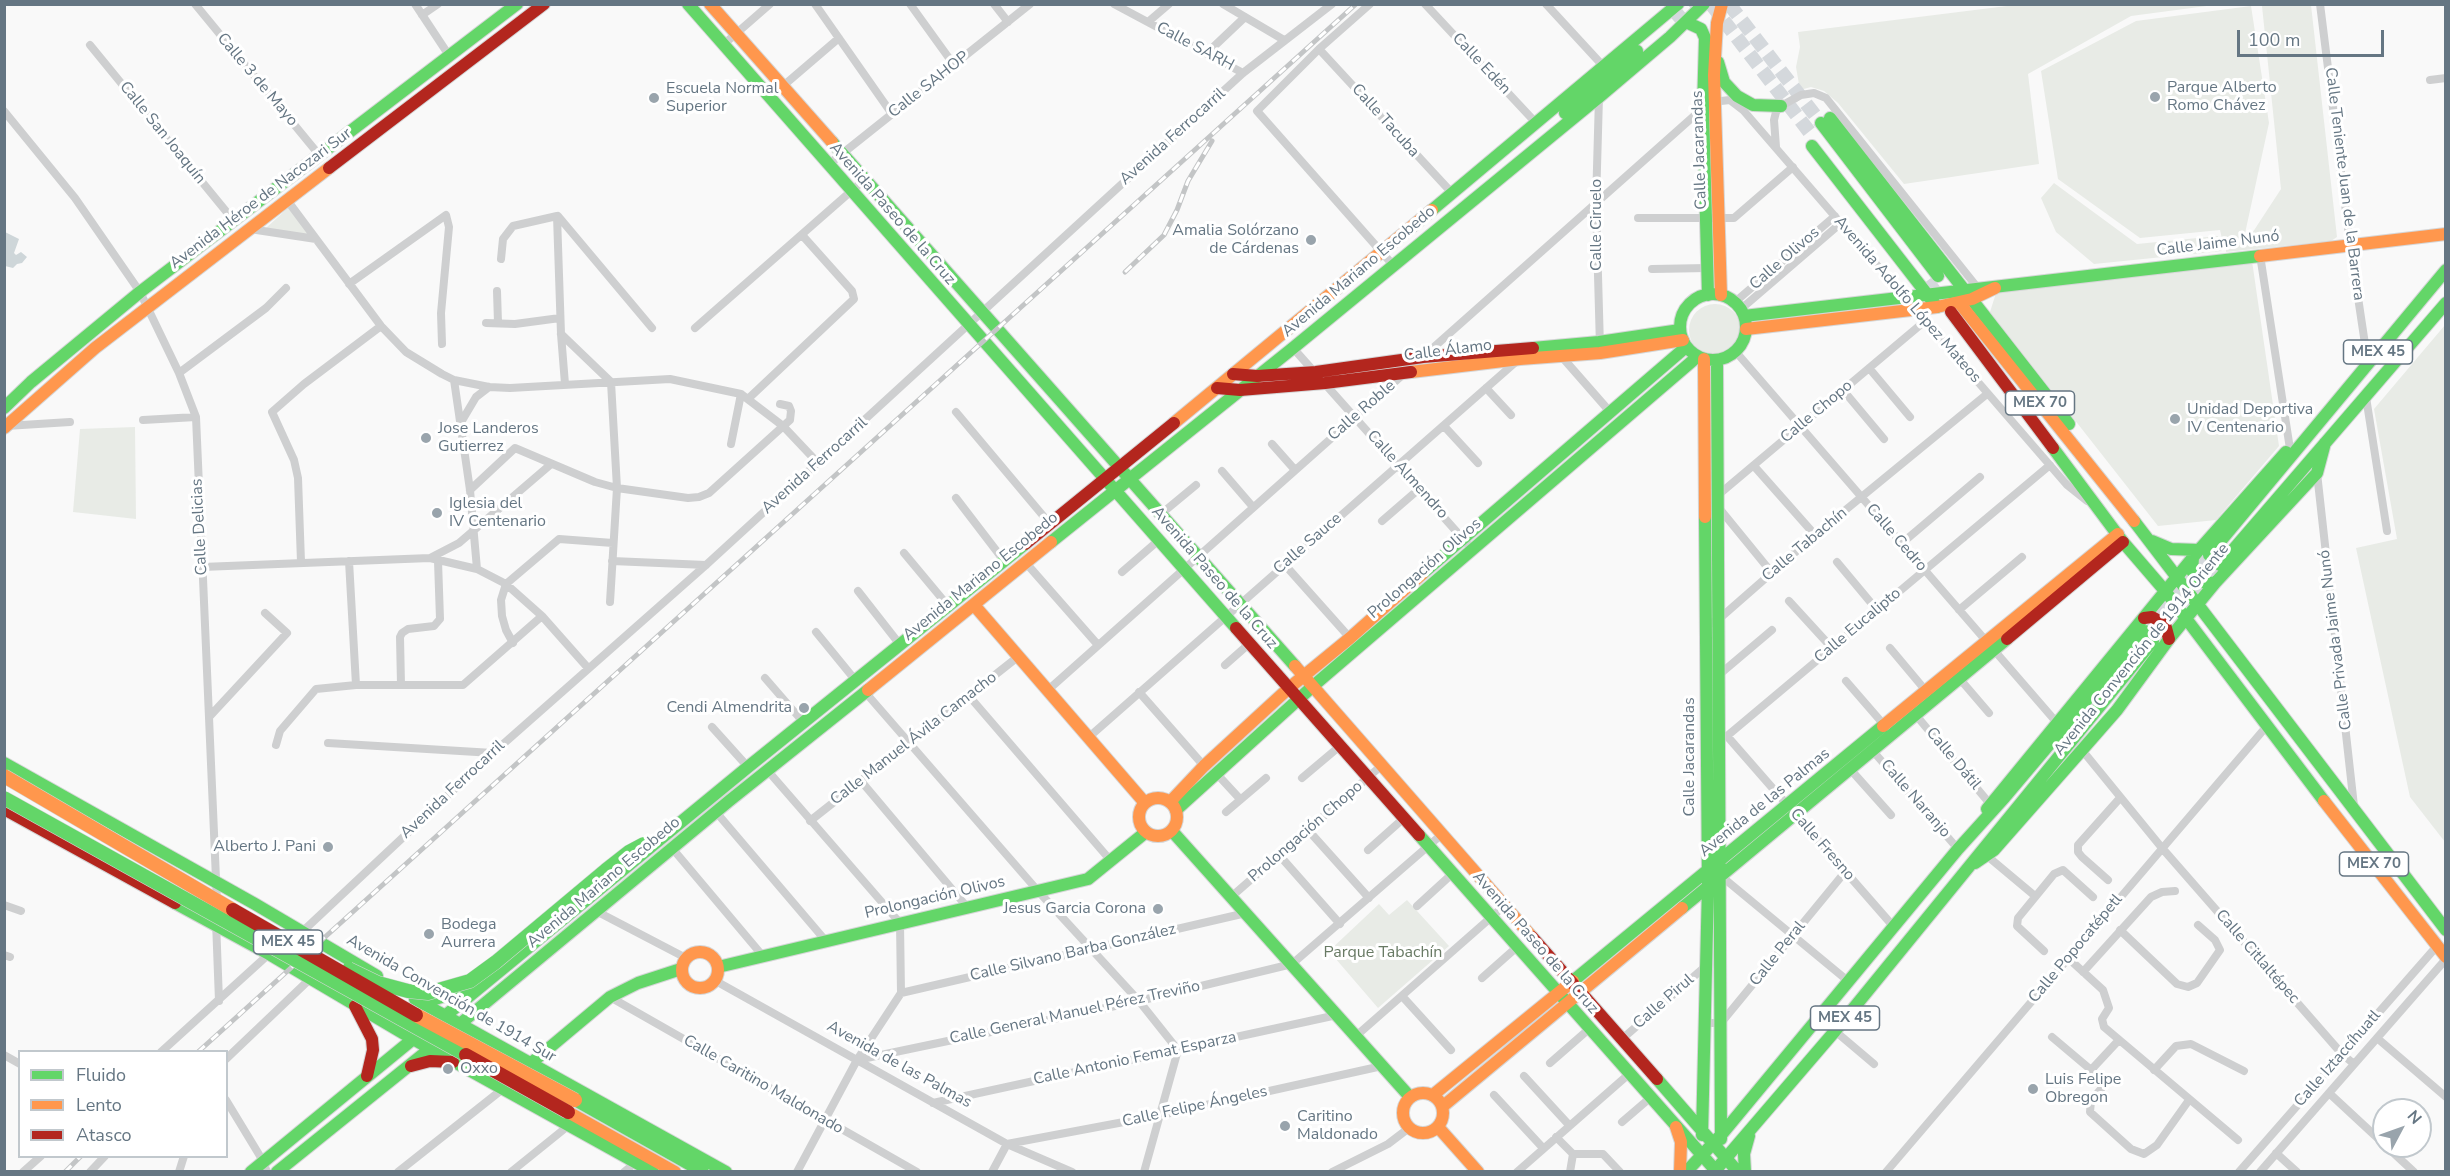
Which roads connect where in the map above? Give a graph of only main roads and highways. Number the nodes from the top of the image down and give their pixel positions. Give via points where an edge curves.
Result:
1 (544, 4) edge
2 (688, 4) edge
3 (710, 4) edge
4 (1704, 4) edge
5 (1722, 4) edge
6 (513, 6) edge
7 (1674, 13) edge
8 (1715, 49) junction
9 (1709, 106) junction
10 (1781, 106) road end
11 (1811, 140) tunnel mouth
12 (1499, 156) junction
13 (1713, 217) junction
14 (2445, 234) edge
15 (2445, 270) edge
16 (1931, 284) junction
17 (1714, 295) junction
18 (1969, 298) junction
19 (2445, 303) edge
20 (1937, 307) junction
21 (1741, 314) junction
22 (1683, 339) junction
23 (1600, 347) junction
24 (1520, 354) junction
25 (1706, 359) junction
26 (1233, 374) junction
27 (1257, 376) junction
28 (1217, 388) junction
29 (1240, 390) junction
30 (4, 408) edge
31 (5, 427) edge
32 (2312, 434) junction
33 (1575, 443) junction
34 (2325, 443) junction
35 (1585, 455) junction
36 (1125, 473) junction
37 (1111, 485) junction
38 (1715, 500) junction
39 (2120, 538) junction
40 (2149, 540) junction
41 (2201, 554) junction
42 (2220, 565) tunnel mouth
43 (2178, 578) junction
44 (2215, 583) junction
45 (2166, 592) junction
46 (1395, 597) junction
47 (974, 605) junction
48 (2198, 605) junction
49 (1405, 607) junction
50 (2186, 619) junction
51 (2147, 630) junction
52 (2169, 639) junction
53 (1990, 646) junction
54 (1308, 682) junction
55 (861, 686) junction
56 (1289, 688) junction
57 (1298, 700) junction
58 (4, 763) edge
59 (1210, 769) junction
60 (4, 776) edge
61 (725, 796) junction
62 (4, 798) edge
63 (1145, 803) junction
64 (1173, 806) junction
65 (4, 809) edge
66 (1792, 810) junction
67 (1172, 831) junction
68 (1146, 832) junction
69 (1968, 837) junction
70 (651, 844) junction
71 (1721, 860) junction
72 (1969, 866) junction
73 (1714, 874) junction
74 (1708, 886) junction
75 (255, 904) junction
76 (2445, 930) edge
77 (1641, 934) junction
78 (238, 938) junction
79 (330, 948) junction
80 (2443, 954) edge
81 (311, 956) junction
82 (684, 963) junction
83 (357, 964) junction
84 (716, 974) junction
85 (313, 979) junction
86 (485, 983) junction
87 (1576, 987) junction
88 (339, 994) junction
89 (416, 999) junction
90 (1563, 999) junction
91 (352, 1003) junction
92 (446, 1016) junction
93 (459, 1023) junction
94 (413, 1039) junction
95 (431, 1048) junction
96 (462, 1064) junction
97 (530, 1064) junction
98 (402, 1070) junction
99 (367, 1076) junction
100 (1433, 1095) junction
101 (1410, 1097) junction
102 (1442, 1107) junction
103 (1438, 1127) junction
104 (1676, 1127) junction
105 (1752, 1129) junction
106 (1702, 1131) junction
107 (1720, 1147) junction
108 (1702, 1154) junction
109 (653, 1158) edge
110 (265, 1166) edge
111 (629, 1167) edge
112 (282, 1170) edge
113 (1474, 1170) edge
114 (1715, 1171) edge
115 (251, 1172) edge
116 (675, 1172) edge
117 (704, 1172) edge
118 (726, 1172) edge
119 (1680, 1172) edge
120 (1686, 1172) edge
121 (1738, 1172) edge
122 (1745, 1172) edge

1 - 31 main road, Avenida Héroe de Nacozari Sur via 148,306
2 - 37 main road, Avenida Paseo de la Cruz
3 - 36 main road, Avenida Paseo de la Cruz
4 - 7 main road, Avenida Mariano Escobedo
5 - 8 main road, Calle Jacarandas
6 - 30 main road, Avenida Héroe de Nacozari Sur via 140,291
7 - 9 main road, Calle Jacarandas via 1701,29 1706,38
7 - 12 main road, Avenida Mariano Escobedo
7 - 12 main road via 1523,147
7 - 27 main road, Avenida Mariano Escobedo via 1599,97
8 - 9 main road, Calle Jacarandas
8 - 10 main road via 1724,82 1737,96 1754,105
9 - 13 main road, Calle Jacarandas
11 - 16 main road
12 - 26 main road, Avenida Mariano Escobedo
13 - 17 main road, Calle Jacarandas
13 - 17 main road, Calle Jacarandas via 1708,268
14 - 18 main road, Calle Jaime Nunó via 1995,288
15 - 32 main road, Avenida Convención de 1914 Oriente / MEX 45
16 - 18 main road, Calle Jaime Nunó
16 - 18 main road via 1825,121
16 - 20 main road
16 - 21 main road, Calle Jaime Nunó via 1906,297
17 - 21 main road
17 - 22 main road via 1690,303 1681,320
18 - 20 main road, Calle Jaime Nunó
18 - 39 main road, MEX 70 via 2098,509
18 - 40 main road, MEX 70 via 2109,477 2118,501
19 - 34 main road, Avenida Convención de 1914 Oriente / MEX 45
20 - 21 main road, Calle Jaime Nunó
21 - 25 main road via 1743,341 1736,351
22 - 23 main road, Calle Álamo
22 - 25 main road
22 - 33 main road, Prolongación Olivos via 1611,413
23 - 24 main road, Calle Álamo
23 - 24 main road, Calle Álamo via 1562,357
24 - 27 main road, Calle Álamo via 1423,357
24 - 29 main road, Calle Álamo via 1405,373
25 - 35 main road, Prolongación Olivos
25 - 38 main road, Calle Jacarandas
26 - 27 main road, Calle Álamo
26 - 28 main road, Avenida Mariano Escobedo
27 - 29 main road, Avenida Mariano Escobedo
28 - 29 main road, Calle Álamo
28 - 36 main road, Avenida Mariano Escobedo
29 - 36 main road, Avenida Mariano Escobedo
32 - 41 main road, Avenida Convención de 1914 Oriente / MEX 45
32 - 41 main road, Avenida Convención de 1914 Oriente via 2290,449
33 - 35 main road
33 - 46 main road, Prolongación Olivos
34 - 42 main road, Avenida Convención de 1914 Oriente / MEX 45
34 - 44 main road, Avenida Convención de 1914 Oriente via 2317,473
35 - 49 main road, Prolongación Olivos
36 - 37 main road, Avenida Mariano Escobedo
36 - 54 main road, Avenida Paseo de la Cruz
37 - 47 main road, Avenida Mariano Escobedo
37 - 55 main road, Avenida Mariano Escobedo via 1050,524 901,646
37 - 56 main road, Avenida Paseo de la Cruz
38 - 71 main road, Calle Jacarandas via 1723,736
38 - 73 main road, Calle Jacarandas via 1706,626
39 - 45 main road, MEX 70
39 - 53 main road, Avenida de las Palmas
40 - 41 main road
40 - 43 main road, MEX 70
41 - 43 main road, Avenida Convención de 1914 Oriente
41 - 44 main road via 2192,564 2196,577 2208,584
43 - 45 main road, Avenida Convención de 1914 Oriente
43 - 48 main road, MEX 70
44 - 48 main road, Avenida Convención de 1914 Oriente
45 - 50 main road, MEX 70
45 - 51 main road, Avenida Convención de 1914 Oriente
46 - 49 main road
46 - 54 main road, Prolongación Olivos
47 - 55 main road, Avenida Mariano Escobedo
47 - 63 main road
48 - 50 main road, Avenida Convención de 1914 Oriente
48 - 76 main road, MEX 70
49 - 54 main road, Prolongación Olivos
50 - 52 main road, Avenida Convención de 1914 Oriente
50 - 80 main road, MEX 70
51 - 52 main road via 2159,619 2165,624
51 - 69 main road, Avenida Convención de 1914 Oriente / MEX 45
51 - 69 main road, Avenida Convención de 1914 Oriente via 2058,724 1990,804
51 - 72 main road, Avenida Convención de 1914 Oriente / MEX 45
52 - 72 main road, Avenida Convención de 1914 Oriente via 2082,750 1986,855
53 - 66 main road, Avenida de las Palmas via 1926,692
53 - 66 main road, Avenida de las Palmas via 1959,678 1850,769
54 - 56 main road, Prolongación Olivos
54 - 57 main road, Prolongación Olivos
54 - 87 main road, Avenida Paseo de la Cruz
55 - 61 main road, Avenida Mariano Escobedo via 768,771
55 - 61 main road, Avenida Mariano Escobedo via 804,723 748,767
56 - 57 main road, Avenida Paseo de la Cruz
56 - 59 main road, Prolongación Olivos
57 - 59 main road, Prolongación Olivos
57 - 90 main road, Avenida Paseo de la Cruz
58 - 75 main road, Avenida Convención de 1914 Sur
59 - 64 main road, Prolongación Olivos
60 - 81 main road, Avenida Convención de 1914 Sur / MEX 45, bridge
61 - 70 main road, Avenida Mariano Escobedo
61 - 93 main road, Avenida Mariano Escobedo via 716,812
62 - 109 main road, Avenida Convención de 1914 Sur / MEX 45, bridge
63 - 64 main road via 1157,798
63 - 68 main road via 1139,821
64 - 67 main road via 1177,821
65 - 78 main road, Avenida Convención de 1914 Sur
66 - 71 main road, Avenida de las Palmas
66 - 73 main road, Avenida de las Palmas
67 - 68 main road via 1156,837
67 - 101 main road
68 - 84 main road, Prolongación Olivos via 1088,879 762,955
69 - 107 main road, Avenida Convención de 1914 Oriente / MEX 45 via 1848,981
70 - 81 main road, bridge via 629,852 470,981 447,989 428,993 408,991 378,982 325,957
70 - 86 main road, Avenida Mariano Escobedo
71 - 73 main road, Calle Jacarandas
72 - 105 main road, Avenida Convención de 1914 Oriente / MEX 45
73 - 74 main road, Avenida de las Palmas
73 - 77 main road, Avenida de las Palmas
73 - 107 main road, Calle Jacarandas via 1721,1023
74 - 77 main road, Avenida de las Palmas
74 - 106 main road
75 - 78 main road via 257,923 248,934
75 - 79 main road, Avenida Convención de 1914 Sur
77 - 87 main road, Avenida de las Palmas
78 - 85 main road, Avenida Convención de 1914 Sur
79 - 83 main road, Avenida Convención de 1914 Sur
79 - 85 main road via 330,969
81 - 109 main road, Avenida Convención de 1914 Sur / MEX 45, bridge
82 - 84 main road via 691,954 703,952 713,957
82 - 84 main road via 685,981 696,987 707,986
82 - 97 main road via 610,997
83 - 88 main road via 335,977 334,988
83 - 89 main road, Avenida Convención de 1914 Sur
85 - 88 main road, Avenida Convención de 1914 Sur
86 - 89 main road via 435,999
86 - 92 main road, Avenida Mariano Escobedo
87 - 90 main road, Avenida de las Palmas
87 - 106 main road, Avenida Paseo de la Cruz
88 - 91 main road, Avenida Convención de 1914 Sur
89 - 92 main road, Avenida Convención de 1914 Sur
90 - 100 main road, Avenida de las Palmas
90 - 102 main road, Avenida de las Palmas
90 - 104 main road, Avenida Paseo de la Cruz
91 - 94 main road, Avenida Convención de 1914 Sur
91 - 99 main road via 372,1039
92 - 93 main road, Avenida Convención de 1914 Sur
92 - 94 main road, Avenida Mariano Escobedo
93 - 95 main road, Avenida Mariano Escobedo
93 - 97 main road, Avenida Convención de 1914 Sur
94 - 95 main road, Avenida Convención de 1914 Sur
94 - 99 main road, Avenida Mariano Escobedo
95 - 96 main road, Avenida Convención de 1914 Sur
95 - 98 main road, Avenida Mariano Escobedo
96 - 98 main road via 430,1061
96 - 111 main road, Avenida Convención de 1914 Sur
97 - 118 main road, Avenida Convención de 1914 Sur
98 - 112 main road, Avenida Mariano Escobedo
99 - 110 main road, Avenida Mariano Escobedo via 276,1151
100 - 101 main road
100 - 102 main road
101 - 103 main road via 1403,1108 1409,1128 1427,1133
102 - 103 main road
103 - 113 main road
104 - 108 main road, Avenida Paseo de la Cruz
104 - 119 main road via 1681,1142
105 - 107 main road, Avenida Convención de 1914 Oriente / MEX 45
105 - 122 main road via 1744,1154
106 - 107 main road, Avenida Paseo de la Cruz
106 - 108 main road
107 - 108 main road, Avenida Convención de 1914 Oriente / MEX 45
107 - 114 main road, Avenida Convención de 1914 Oriente / MEX 45
107 - 121 main road, Avenida Paseo de la Cruz
108 - 114 main road, Avenida Paseo de la Cruz
108 - 120 main road, Avenida Convención de 1914 Oriente / MEX 45
109 - 111 main road, Avenida Convención de 1914 Sur
109 - 116 main road, Avenida Convención de 1914 Sur / MEX 45
109 - 117 main road, Avenida Convención de 1914 Sur / MEX 45
110 - 115 main road, Avenida Mariano Escobedo

